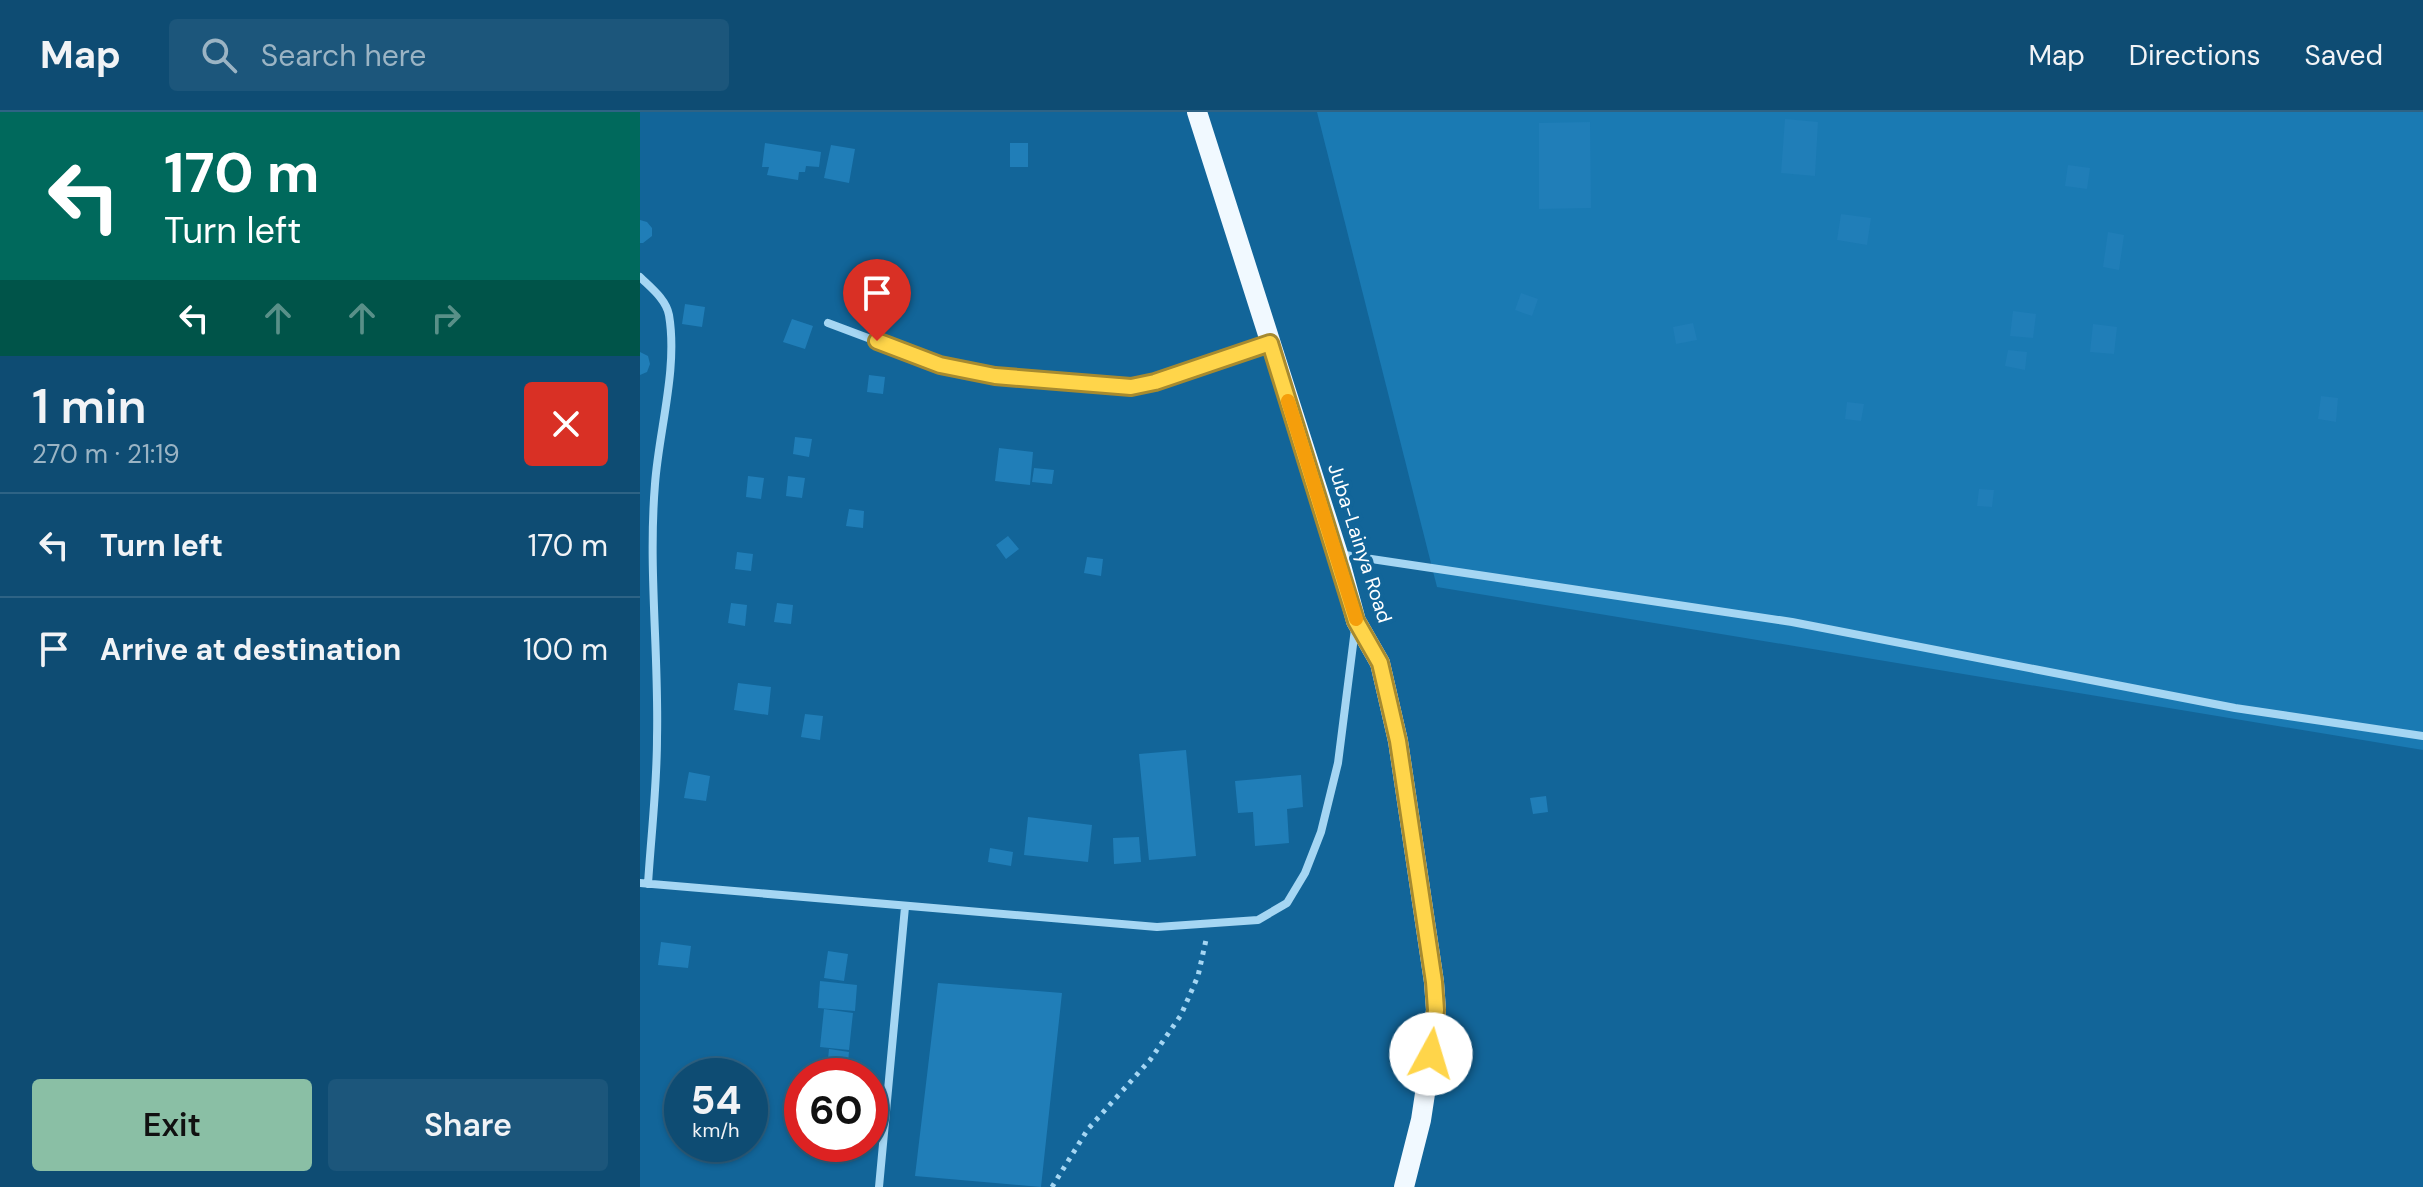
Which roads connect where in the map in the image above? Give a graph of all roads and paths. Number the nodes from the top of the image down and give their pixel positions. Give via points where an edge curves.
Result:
1 (1197, 112) edge
2 (640, 277) edge
3 (828, 323) dead end
4 (1270, 343) junction
5 (1338, 554) junction
6 (1356, 621) junction
7 (2423, 736) edge
8 (644, 883) edge
9 (905, 907) junction
10 (1210, 923) junction
11 (879, 1187) edge
12 (1052, 1187) edge
13 (1404, 1187) edge

1 - 4 main road, Juba-Lainya Road
2 - 8 street via 669,312 670,342 655,483 658,738
3 - 4 street via 940,365 995,376 1131,387
4 - 5 main road, Juba-Lainya Road
5 - 6 main road, Juba-Lainya Road
5 - 7 street via 1792,622 2235,708
6 - 10 street via 1338,763 1305,873 1287,903 1258,920
6 - 13 main road, Juba-Lainya Road via 1380,663 1398,741 1435,996 1421,1120
8 - 9 street
9 - 10 street via 1157,927
9 - 11 street
10 - 12 path via 1198,976 1181,1015 1150,1060 1088,1129

